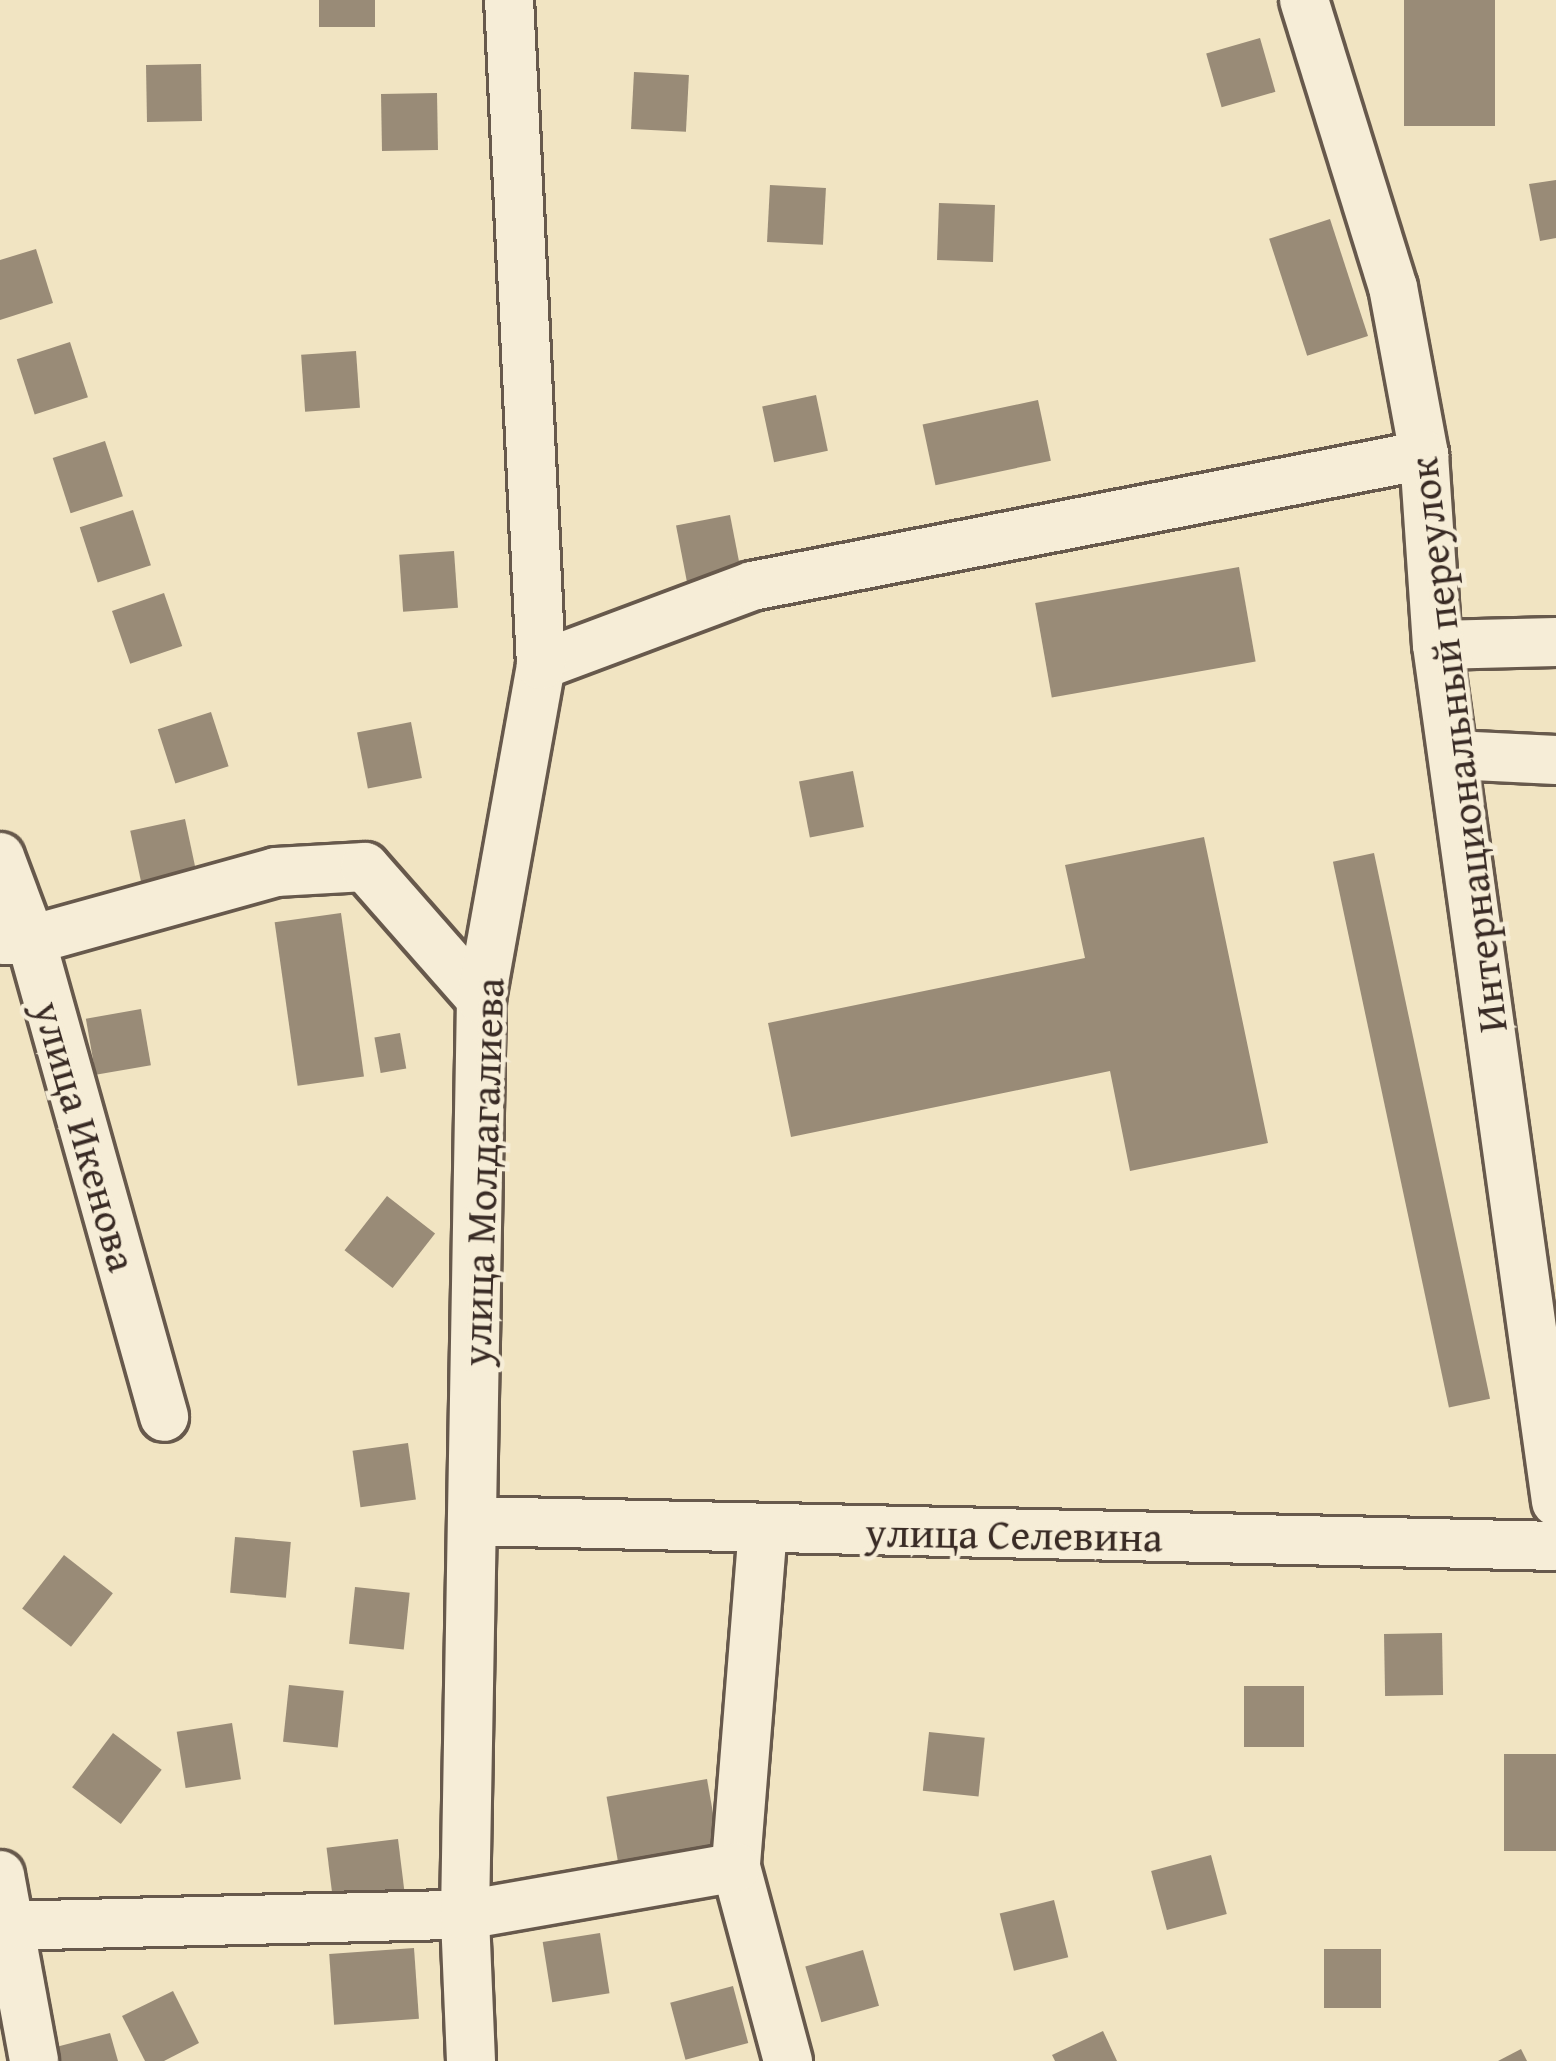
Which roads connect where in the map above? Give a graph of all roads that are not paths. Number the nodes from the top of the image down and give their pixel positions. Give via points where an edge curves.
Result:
1 (509, 0) edge
2 (1304, 0) edge
3 (1424, 454) junction
4 (1556, 642) edge
5 (1437, 645) junction
6 (541, 665) junction
7 (1453, 755) junction
8 (1556, 760) edge
9 (0, 857) edge
10 (16, 940) edge
11 (481, 999) junction
12 (164, 1417) dead end
13 (1556, 1502) edge
14 (473, 1521) junction
15 (764, 1528) junction
16 (1556, 1546) edge
17 (736, 1868) junction
18 (0, 1875) edge
19 (465, 1915) junction
20 (7, 1926) edge
21 (34, 2061) edge
22 (471, 2061) edge
23 (788, 2061) edge

1 - 6 street, улица Молдагалиева
2 - 3 street, Интернациональный переулок via 1393,287
3 - 5 street, Интернациональный переулок
3 - 6 street via 752,586
4 - 5 street
5 - 7 street, Интернациональный переулок
6 - 11 street, улица Молдагалиева
7 - 8 street
7 - 13 street, Интернациональный переулок
9 - 10 street, улица Икенова
10 - 11 street via 276,872 365,867
10 - 12 street, улица Икенова
11 - 14 street, улица Молдагалиева
14 - 15 street, улица Селевина
14 - 19 street, улица Молдагалиева
15 - 16 street, улица Селевина
15 - 17 street
17 - 19 street
17 - 23 street
18 - 20 street
19 - 20 street
19 - 22 street, улица Молдагалиева
20 - 21 street

